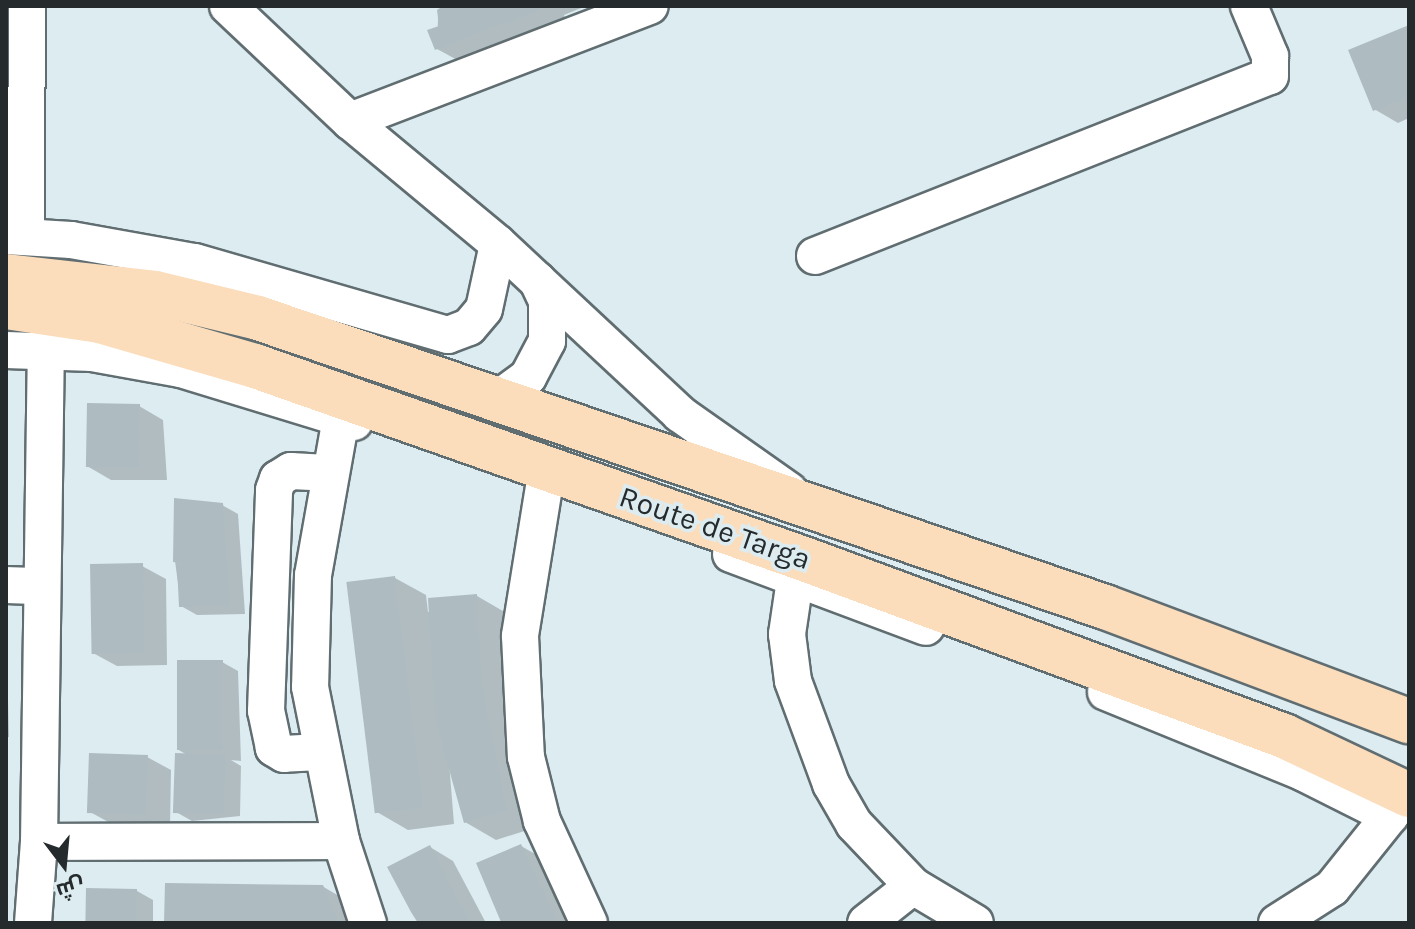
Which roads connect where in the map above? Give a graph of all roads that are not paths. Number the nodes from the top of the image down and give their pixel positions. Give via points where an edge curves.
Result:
1 (228, 6) edge
2 (650, 6) edge
3 (1249, 6) edge
4 (20, 18) edge
5 (350, 121) junction
6 (16, 237) edge
7 (498, 244) junction
8 (815, 256) dead end
9 (6, 276) edge
10 (536, 279) junction
11 (6, 307) edge
12 (6, 350) edge
13 (46, 352) junction
14 (495, 401) junction
15 (341, 418) junction
16 (327, 473) junction
17 (544, 487) junction
18 (813, 508) junction
19 (795, 580) junction
20 (23, 586) edge
21 (1409, 721) edge
22 (320, 752) junction
23 (1402, 802) edge
24 (341, 841) junction
25 (39, 842) junction
26 (913, 886) junction
27 (33, 923) edge
28 (368, 923) edge
29 (589, 923) edge
30 (866, 923) edge
31 (975, 923) edge
32 (1277, 923) edge

1 - 5 street
2 - 5 street
3 - 8 street via 1270,56 1270,76
4 - 6 street
5 - 7 street
6 - 7 street via 112,245 195,262 448,335 469,327 484,309
7 - 10 street
9 - 14 main road, Route de Targa via 100,284 199,302
10 - 14 street via 547,301 547,341 528,377
10 - 18 street via 680,414
11 - 23 main road, Route de Targa via 100,321 255,366 789,554 1284,736
12 - 13 street
13 - 15 street via 92,353 181,369
13 - 20 street
14 - 18 main road, Route de Targa
15 - 16 street
15 - 17 street
16 - 22 street via 313,575 311,647 310,687
16 - 22 street via 291,471 278,479 274,490 266,711 274,748 284,754
17 - 19 street
17 - 29 street via 520,636 526,757 563,878
18 - 21 main road, Route de Targa via 1105,607
19 - 23 street via 1091,686 1304,773
19 - 26 street via 787,634 793,681 811,739 854,824
20 - 25 street
22 - 24 street
23 - 32 street via 1332,888
24 - 25 street
24 - 28 street
25 - 27 street
26 - 30 street
26 - 31 street

